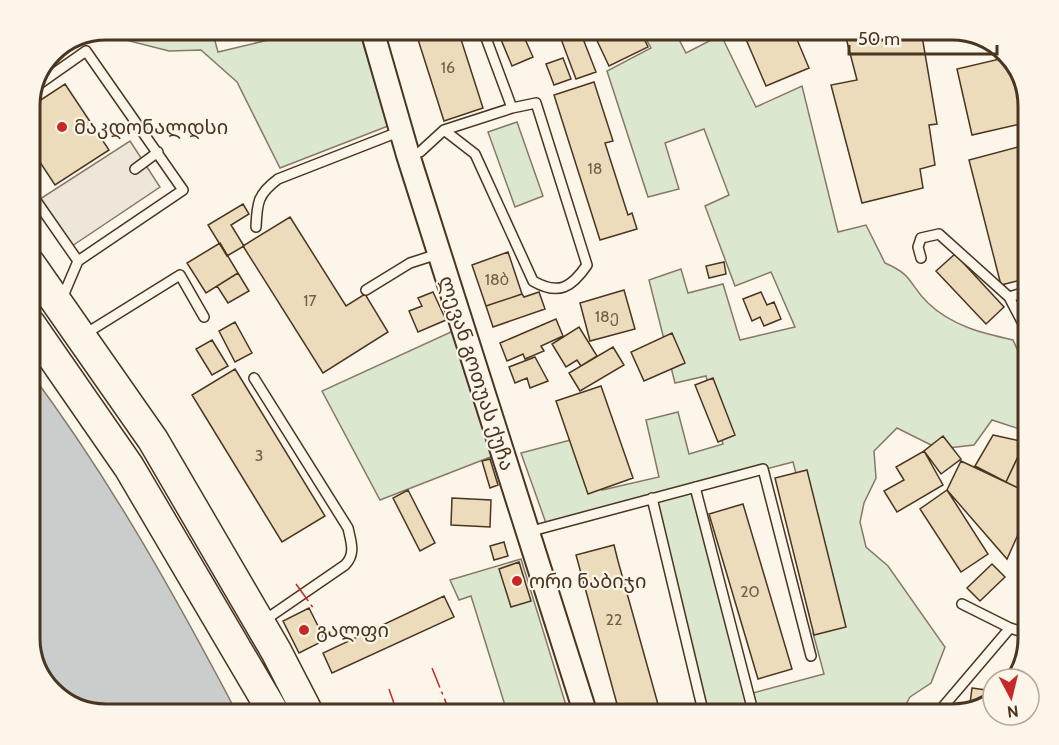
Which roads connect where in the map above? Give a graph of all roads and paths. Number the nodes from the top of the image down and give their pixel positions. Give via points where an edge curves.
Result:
1 (375, 41) edge
2 (487, 41) edge
3 (48, 78) edge
4 (512, 108) junction
5 (444, 130) junction
6 (401, 131) junction
7 (158, 152) junction
8 (408, 155) junction
9 (135, 169) dead end
10 (41, 208) edge
11 (256, 227) dead end
12 (440, 254) junction
13 (921, 258) dead end
14 (78, 261) junction
15 (41, 280) edge
16 (366, 290) dead end
17 (1018, 294) edge
18 (1009, 297) junction
19 (59, 306) junction
20 (1018, 314) edge
21 (204, 317) dead end
22 (81, 337) junction
23 (41, 340) edge
24 (254, 378) dead end
25 (695, 487) junction
26 (652, 498) junction
27 (528, 532) junction
28 (962, 604) dead end
29 (260, 623) junction
30 (1010, 628) junction
31 (1018, 631) edge
32 (811, 656) dead end
33 (269, 704) edge
34 (303, 704) edge
35 (583, 704) edge
36 (701, 704) edge
37 (751, 704) edge
38 (945, 704) edge

1 - 6 street, ლევან გოთუას ქუჩა
2 - 4 lane
3 - 7 lane via 86,51
4 - 5 lane
4 - 5 lane via 536,103 587,265 576,282 558,289 533,281 475,154
5 - 8 lane via 420,152
6 - 8 street, ლევან გოთუას ქუჩა
6 - 11 lane via 278,179 262,191 256,208
7 - 9 lane
7 - 14 lane via 183,190
8 - 12 street, ლევან გოთუას ქუჩა
10 - 14 lane
12 - 16 lane via 410,263
12 - 27 street, ლევან გოთუას ქუჩა
13 - 18 lane via 921,238 939,234
14 - 19 lane
15 - 19 highway
17 - 18 lane
18 - 20 lane
19 - 22 highway
21 - 22 lane via 180,275
22 - 29 highway via 153,440
23 - 33 highway via 129,467
24 - 29 lane via 348,528 352,549 351,559 345,565
25 - 26 lane
25 - 32 lane via 763,469
25 - 37 lane
26 - 27 lane
26 - 36 lane
27 - 35 street, ლევან გოთუას ქუჩა
28 - 30 lane
29 - 34 highway
30 - 31 lane
30 - 38 lane

